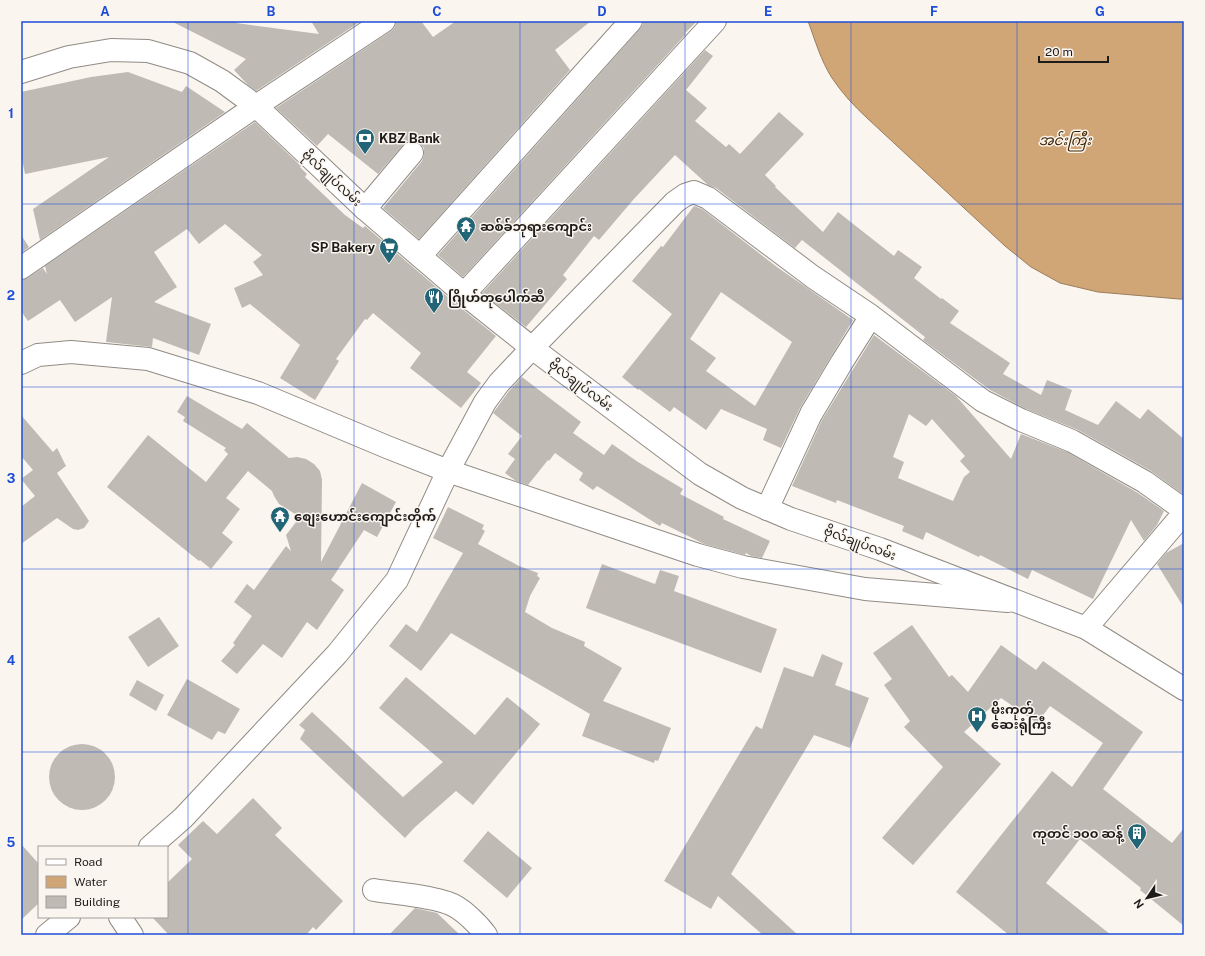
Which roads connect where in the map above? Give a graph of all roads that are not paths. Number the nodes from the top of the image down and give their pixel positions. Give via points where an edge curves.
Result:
1 (384, 21) edge
2 (631, 21) edge
3 (715, 21) edge
4 (21, 72) edge
5 (256, 106) junction
6 (412, 152) dead end
7 (365, 209) junction
8 (420, 256) junction
9 (21, 268) edge
10 (464, 294) junction
11 (871, 316) junction
12 (532, 348) junction
13 (21, 362) edge
14 (448, 471) junction
15 (768, 509) junction
16 (1184, 511) edge
17 (1013, 601) junction
18 (1086, 628) junction
19 (1184, 690) edge
20 (151, 846) edge
21 (374, 890) dead end
22 (68, 918) edge
23 (121, 918) edge
24 (47, 935) edge
25 (132, 935) edge
26 (486, 935) edge

1 - 5 street
2 - 8 street
3 - 10 street
4 - 5 street, ဗိုလ်‌ချုပ်‌လမ်း via 69,57 111,50 148,51 190,63 222,81
5 - 7 street, ဗိုလ်‌ချုပ်‌လမ်း
5 - 9 street
6 - 7 street
7 - 8 street, ဗိုလ်‌ချုပ်‌လမ်း
8 - 10 street, ဗိုလ်‌ချုပ်‌လမ်း
10 - 12 street, ဗိုလ်‌ချုပ်‌လမ်း
11 - 12 street via 813,277 708,198 694,192 675,202
11 - 15 street via 811,414
11 - 16 street via 982,401 1072,441 1145,482
12 - 14 street via 484,402
12 - 15 street, ဗိုလ်‌ချုပ်‌လမ်း via 700,474 742,498
13 - 14 street via 38,355 71,352 148,359 258,393
14 - 17 street via 698,555 743,567 865,589
14 - 20 street via 397,580 337,654 182,818
15 - 17 street, ဗိုလ်‌ချုပ်‌လမ်း
16 - 18 street
17 - 18 street, ဗိုလ်‌ချုပ်‌လမ်း
18 - 19 street, ဗိုလ်‌ချုပ်‌လမ်း
21 - 26 street via 449,903 463,912
22 - 24 street
23 - 25 street

